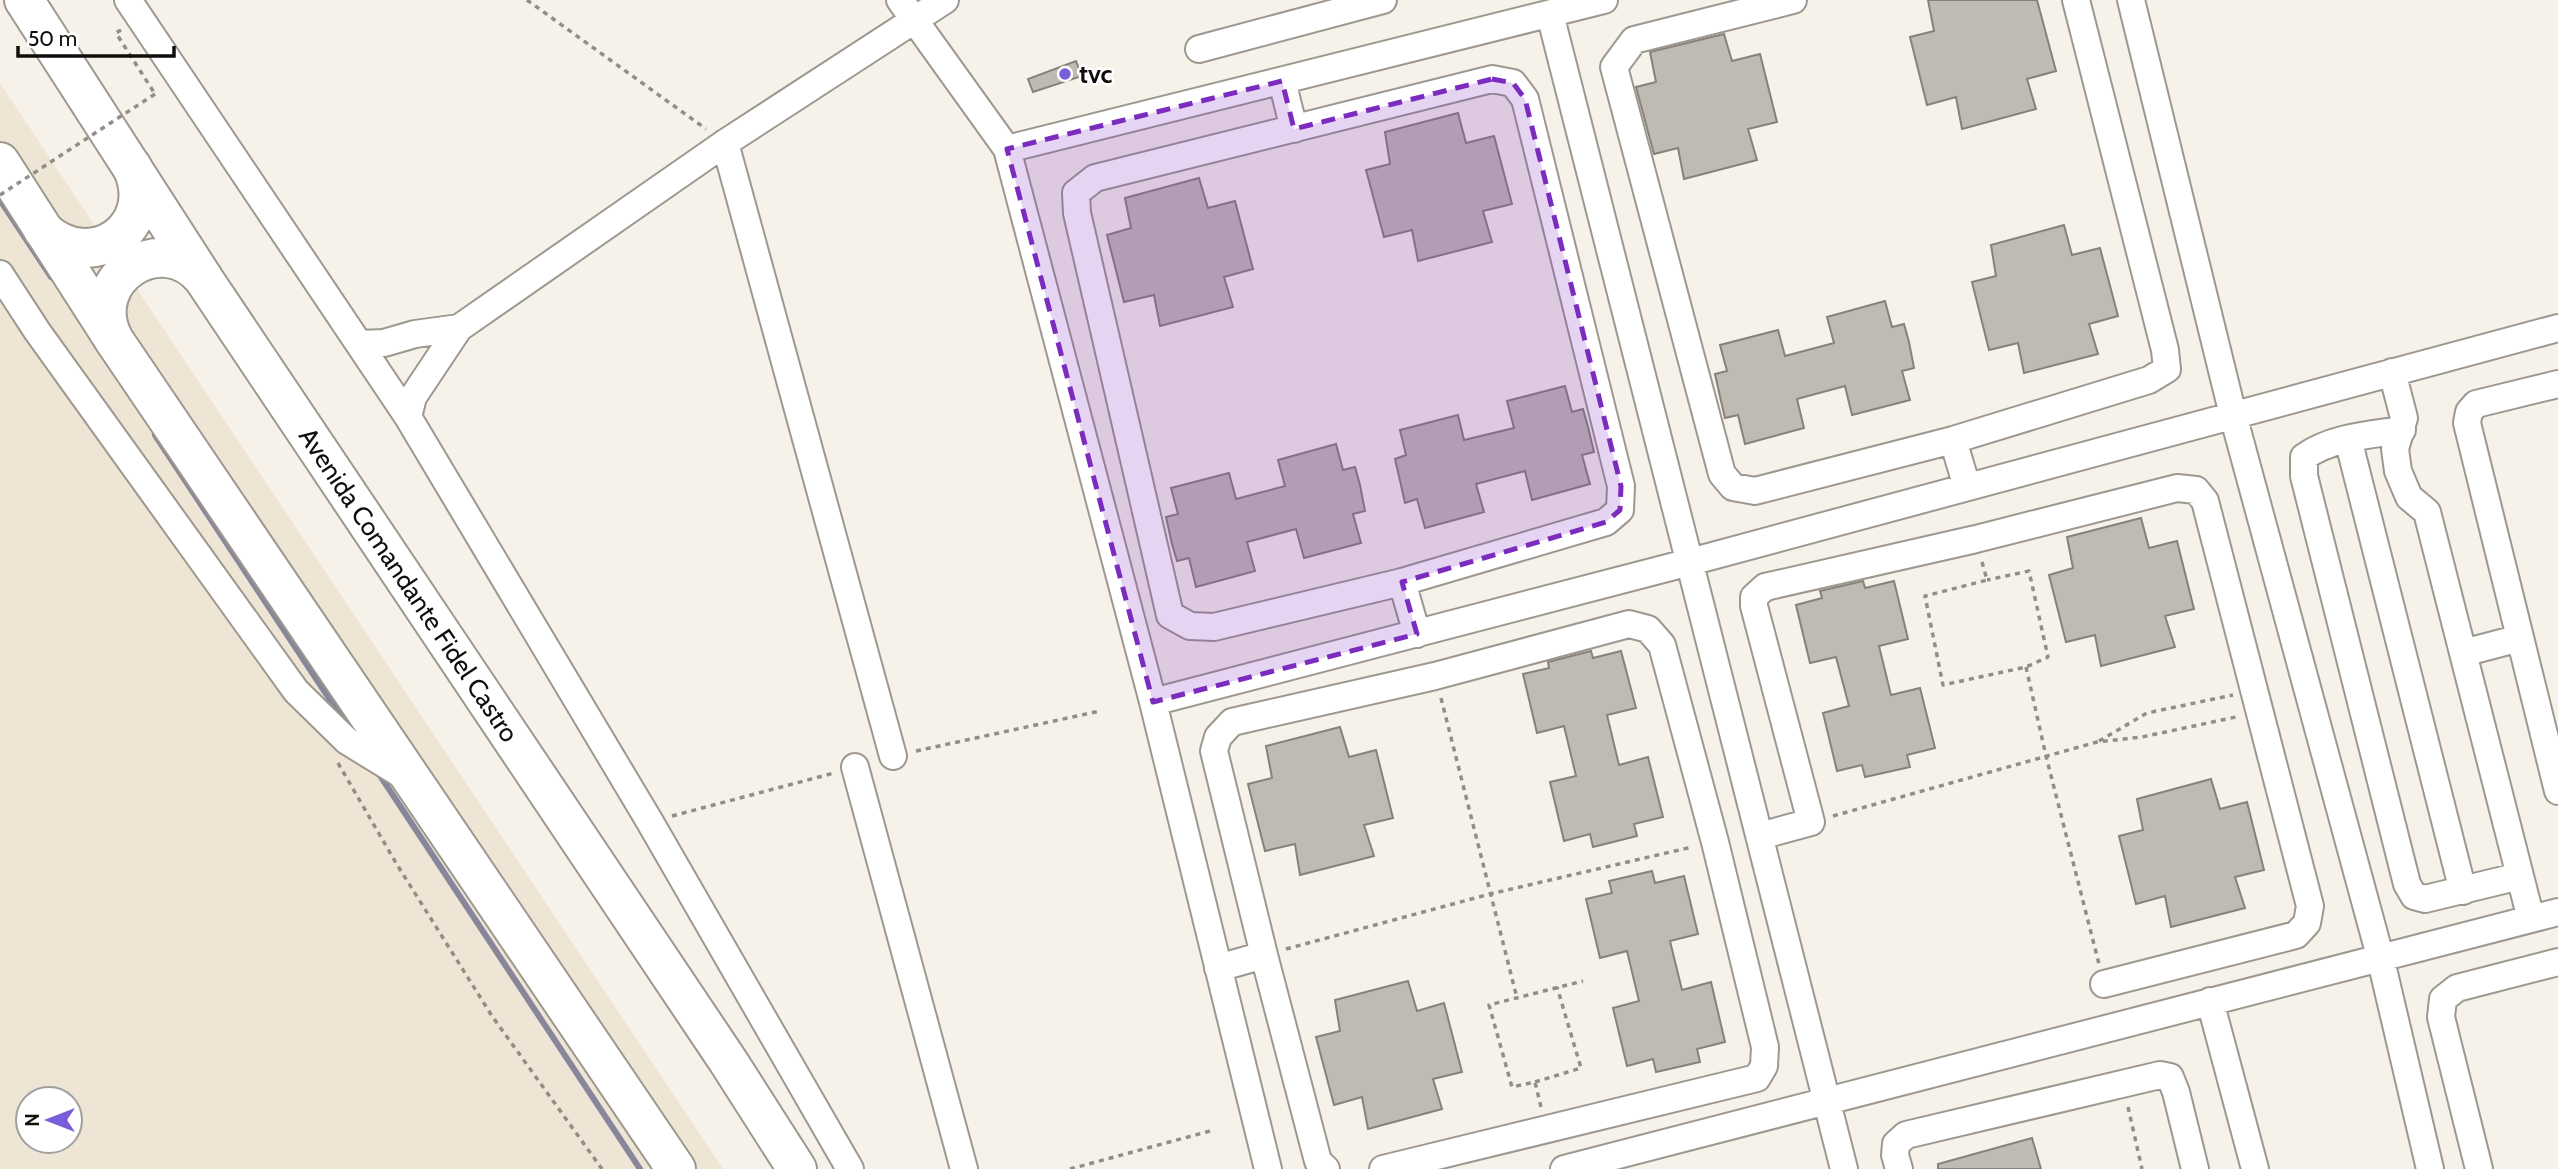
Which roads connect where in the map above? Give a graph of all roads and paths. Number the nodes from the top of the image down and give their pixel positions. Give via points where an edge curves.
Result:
1 (24, 0) edge
2 (128, 0) edge
3 (527, 0) edge
4 (945, 0) edge
5 (1383, 0) edge
6 (1604, 0) edge
7 (1793, 0) edge
8 (2076, 0) edge
9 (2131, 0) edge
10 (908, 10) edge
11 (1550, 14) junction
12 (1199, 49) dead end
13 (1282, 81) junction
14 (164, 97) dead end
15 (1294, 129) junction
16 (725, 143) junction
17 (1007, 149) junction
18 (0, 162) edge
19 (129, 162) junction
20 (0, 195) edge
21 (43, 230) junction
22 (0, 274) edge
23 (205, 281) junction
24 (458, 328) junction
25 (2558, 328) edge
26 (114, 340) junction
27 (360, 344) junction
28 (2392, 372) junction
29 (2558, 384) edge
30 (2233, 415) junction
31 (408, 417) junction
32 (2402, 430) junction
33 (2348, 439) junction
34 (1954, 440) junction
35 (1967, 487) junction
36 (1976, 539) junction
37 (1690, 562) junction
38 (1987, 580) junction
39 (1402, 582) junction
40 (1418, 634) junction
41 (2520, 638) junction
42 (2463, 653) junction
43 (2026, 667) junction
44 (1435, 676) junction
45 (2258, 701) junction
46 (1153, 702) junction
47 (2097, 742) junction
48 (342, 750) junction
49 (893, 756) dead end
50 (2046, 756) junction
51 (855, 767) dead end
52 (414, 782) junction
53 (2558, 791) edge
54 (1811, 822) junction
55 (1759, 836) junction
56 (1715, 842) junction
57 (2520, 876) junction
58 (2463, 891) junction
59 (1490, 894) junction
60 (2558, 912) edge
61 (2531, 919) junction
62 (1264, 955) junction
63 (2380, 956) junction
64 (2558, 962) edge
65 (1218, 968) junction
66 (1583, 981) dead end
67 (2104, 984) joint
68 (1557, 987) junction
69 (1517, 998) junction
70 (2210, 1001) junction
71 (1535, 1083) junction
72 (2123, 1084) junction
73 (1827, 1102) junction
74 (1546, 1129) junction
75 (1210, 1131) dead end
76 (602, 1169) edge
77 (676, 1169) edge
78 (797, 1169) edge
79 (850, 1169) edge
80 (964, 1169) edge
81 (1070, 1169) edge
82 (1268, 1169) edge
83 (1326, 1169) edge
84 (1383, 1169) edge
85 (1564, 1169) edge
86 (1844, 1169) edge
87 (1899, 1169) edge
88 (2142, 1169) edge
89 (2195, 1169) edge
90 (2255, 1169) edge
91 (2430, 1169) edge
92 (2479, 1169) edge

1 - 19 highway, Avenida Comandante Fidel Castro
2 - 27 street
3 - 16 path
4 - 10 street
5 - 12 street
6 - 11 street
7 - 34 street via 1634,40 1614,67 1722,474 1733,487 1755,491
8 - 34 street via 2167,369 2148,380
9 - 30 street
10 - 16 street
10 - 17 street
11 - 13 street
11 - 37 street
13 - 15 street
13 - 17 street
14 - 20 path, bridge via 121,30 116,33 155,94
15 - 39 street via 1492,79 1513,83 1525,99 1621,486 1620,510 1606,522
15 - 39 street via 1095,178 1076,193 1170,615 1190,626 1214,627
16 - 24 street
16 - 49 street
17 - 46 street
18 - 21 highway
19 - 21 highway via 138,187 138,204 132,220 115,239 91,248 74,248
19 - 23 highway, Avenida Comandante Fidel Castro
21 - 26 highway
22 - 48 street
23 - 26 highway via 193,268 167,258 132,266 118,278 110,295 107,313
23 - 78 highway, Avenida Comandante Fidel Castro
24 - 27 street
24 - 31 street via 413,397
25 - 28 street
26 - 52 highway
27 - 31 street
28 - 30 street
28 - 32 street
29 - 41 street via 2476,404 2467,423
30 - 35 street
30 - 63 street
31 - 79 street
32 - 33 street
32 - 42 street via 2395,449 2398,471 2409,497 2427,512
33 - 58 street
33 - 58 street via 2304,457 2304,476 2407,884 2414,896 2426,899
34 - 35 street
35 - 37 street
36 - 38 path
36 - 45 street via 2177,488 2196,489 2205,502
36 - 54 street via 1765,587 1754,597
37 - 40 street
37 - 55 street
38 - 43 path via 2029,571 2048,657
38 - 43 path via 1925,596 1943,685
39 - 40 street
40 - 46 street
41 - 42 street
41 - 53 street
42 - 57 street
43 - 50 path
44 - 56 street via 1629,625 1648,629 1662,645
44 - 59 path
44 - 62 street via 1232,722 1218,737 1214,751
45 - 47 path via 2142,737
45 - 47 path via 2147,713
45 - 67 street via 2310,906 2307,923 2296,934
46 - 65 street
47 - 50 path
48 - 52 street via 373,757
48 - 76 path via 396,863 492,1016
50 - 54 path
50 - 67 path
51 - 80 street
52 - 77 highway
54 - 55 street
55 - 73 street
56 - 59 path
56 - 74 street via 1765,1047 1764,1066 1757,1078
57 - 58 street
57 - 61 street
59 - 62 path
59 - 69 path
60 - 61 street
61 - 63 street
62 - 65 street
62 - 83 street via 1318,1161
63 - 70 street
63 - 91 street
64 - 92 street via 2457,988 2443,999 2441,1017
65 - 82 street
66 - 68 path
68 - 69 path
68 - 71 path via 1581,1068
69 - 71 path via 1489,1005 1512,1087
70 - 73 street
70 - 90 street
71 - 74 path
72 - 87 street via 1906,1135 1896,1144
72 - 88 path
72 - 89 street via 2170,1077
73 - 85 street
73 - 86 street
74 - 84 street
75 - 81 path

